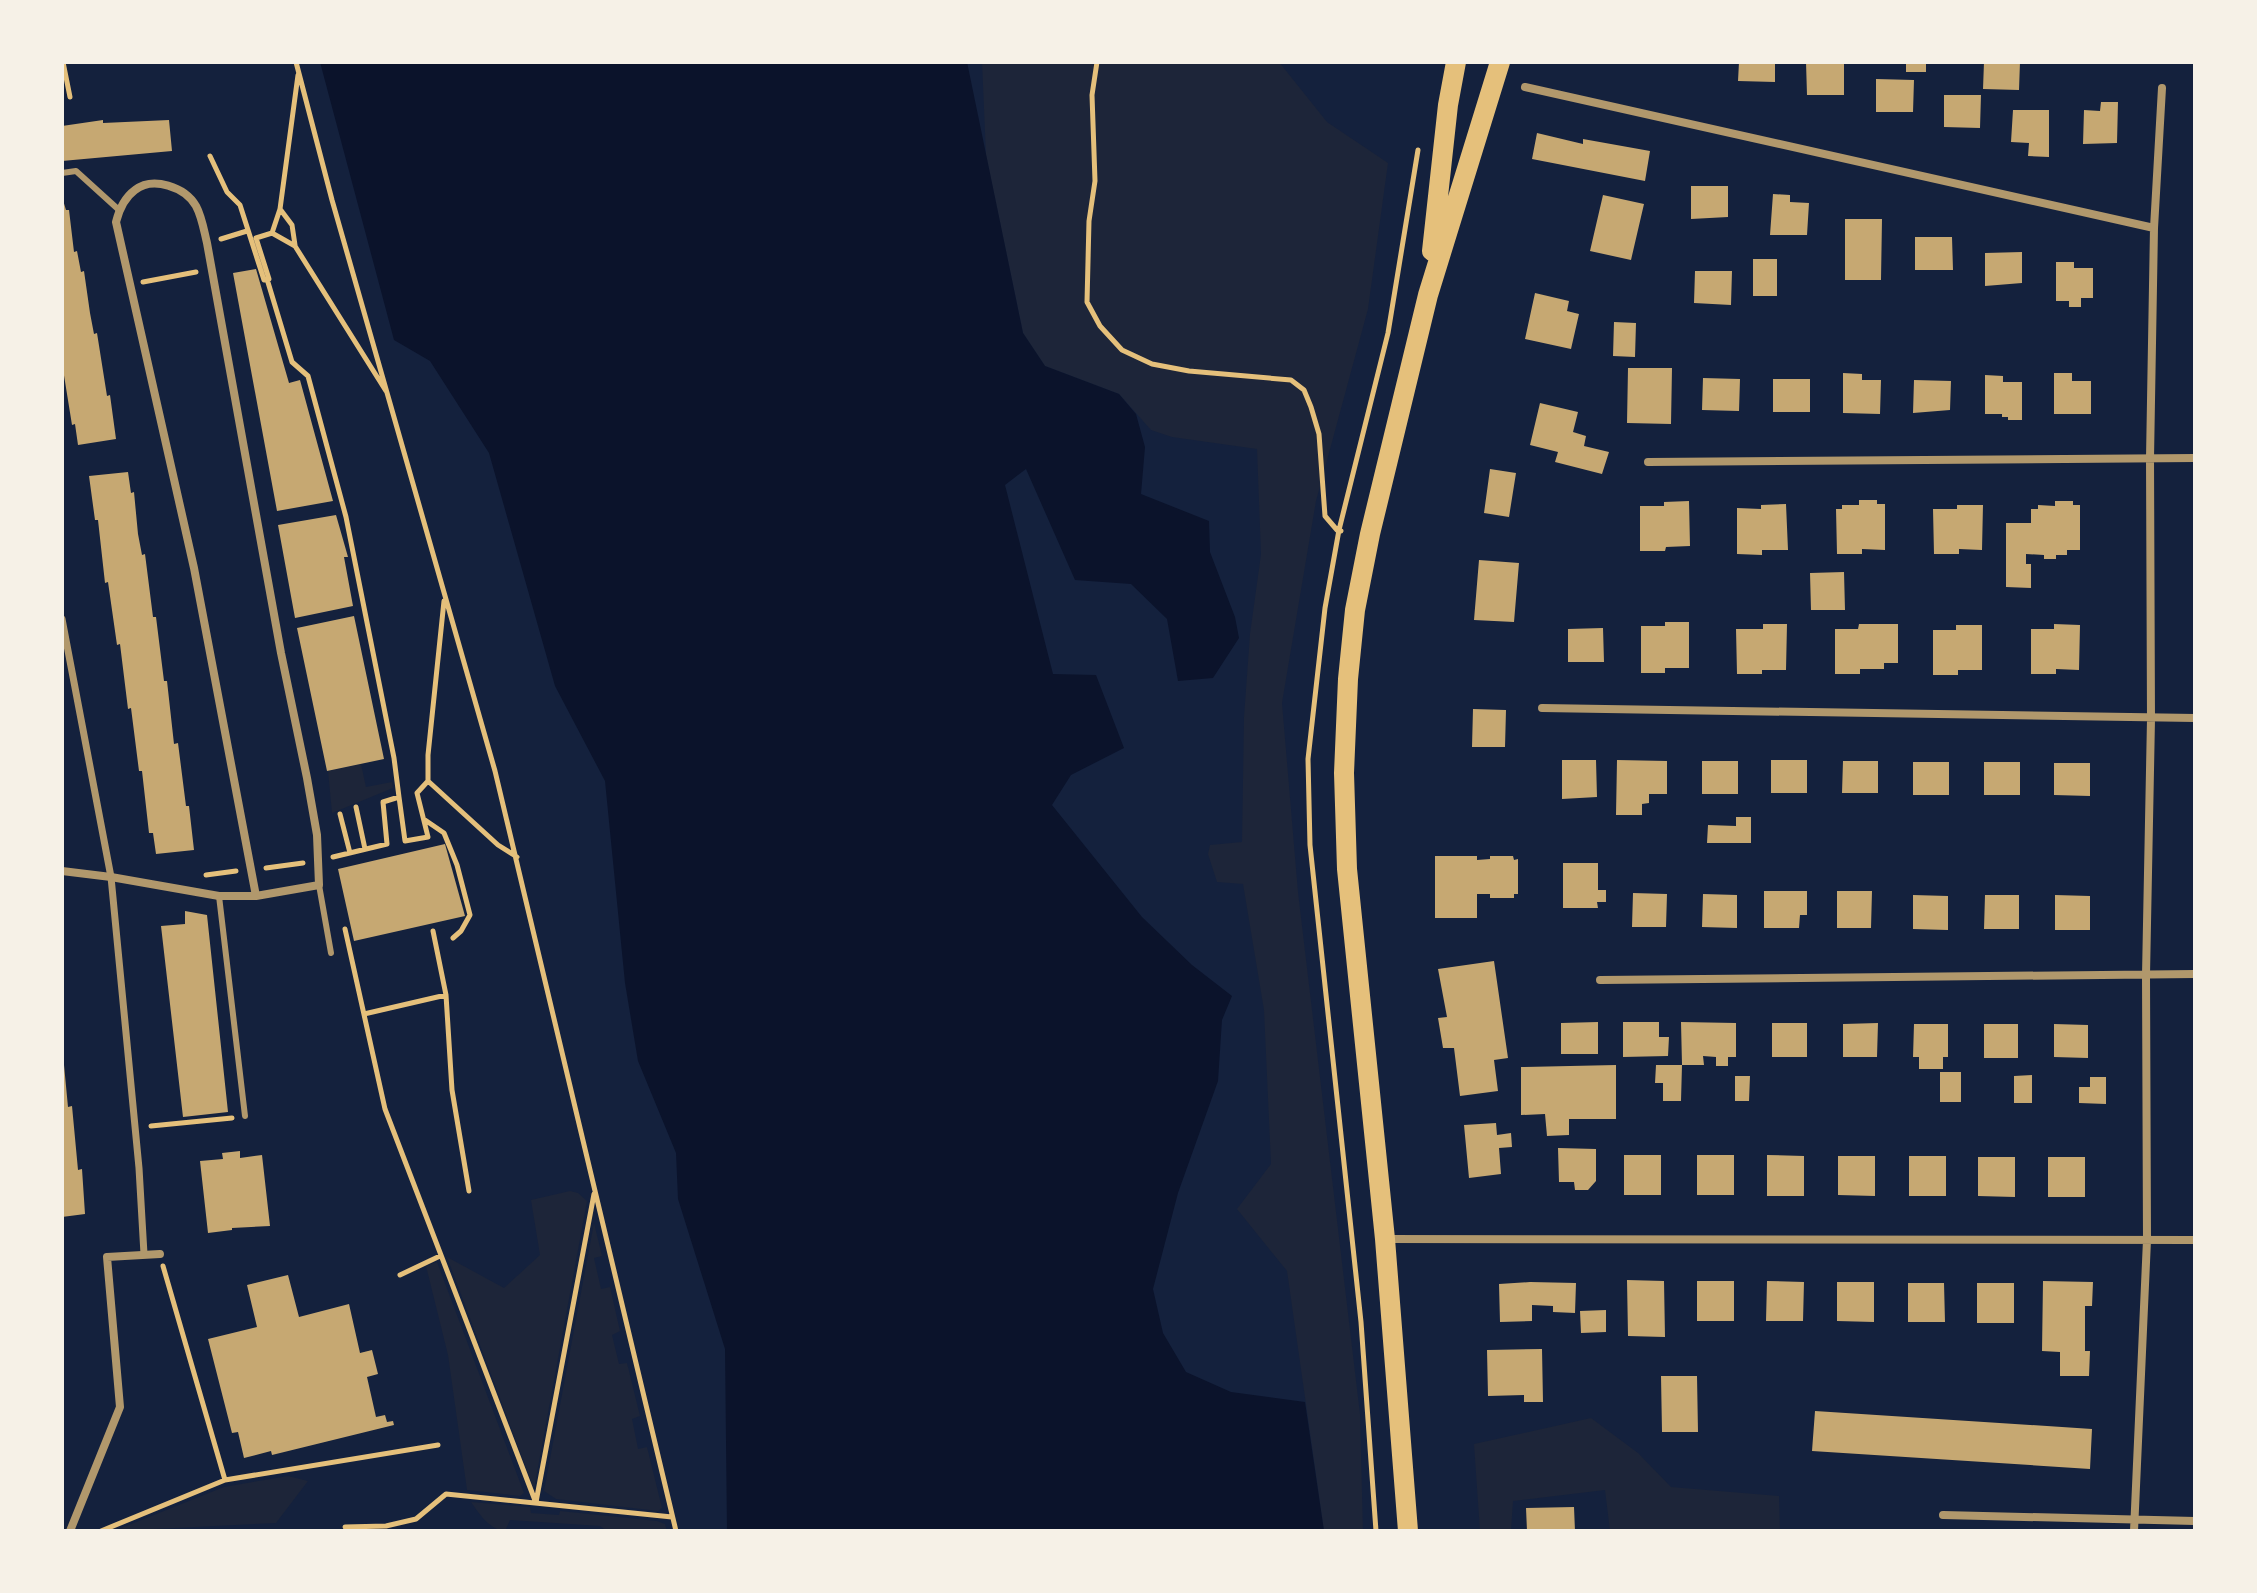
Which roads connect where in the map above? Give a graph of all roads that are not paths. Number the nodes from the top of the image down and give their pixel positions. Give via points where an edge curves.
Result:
1 (1456, 62) edge
2 (1500, 62) edge
3 (1525, 87) dead end
4 (2162, 88) dead end
5 (62, 173) edge
6 (119, 210) junction
7 (2154, 228) junction
8 (1428, 295) junction
9 (2150, 458) junction
10 (2195, 458) edge
11 (1648, 462) dead end
12 (62, 619) edge
13 (1542, 708) dead end
14 (2195, 718) edge
15 (2151, 719) junction
16 (62, 871) edge
17 (111, 877) junction
18 (319, 885) junction
19 (219, 896) junction
20 (256, 896) junction
21 (331, 953) dead end
22 (2195, 974) edge
23 (2146, 975) junction
24 (1600, 980) dead end
25 (245, 1116) road end
26 (1385, 1239) junction
27 (2147, 1240) junction
28 (2195, 1240) edge
29 (144, 1254) junction
30 (160, 1254) road end
31 (1943, 1515) dead end
32 (2135, 1519) junction
33 (2195, 1521) edge
34 (70, 1531) edge
35 (1408, 1531) edge
36 (2134, 1531) edge

1 - 8 main road
2 - 8 main road
3 - 7 street
4 - 7 street
5 - 6 lane via 76,171
6 - 18 street via 137,188 172,187 196,207 207,243 317,835
6 - 20 street via 116,222 194,568
7 - 9 street
8 - 26 main road via 1370,534 1348,679 1347,869
9 - 10 street
9 - 11 street
9 - 15 street
12 - 17 street
13 - 15 street
14 - 15 street
15 - 23 street
16 - 17 street
17 - 19 street
17 - 29 street
18 - 20 street
18 - 21 lane
19 - 20 street
19 - 25 lane
22 - 23 street
23 - 24 street
23 - 27 street
26 - 27 street
26 - 35 main road
27 - 28 street
27 - 32 street
29 - 30 street
29 - 34 street via 107,1257 120,1407
31 - 32 street
32 - 33 street
32 - 36 street

